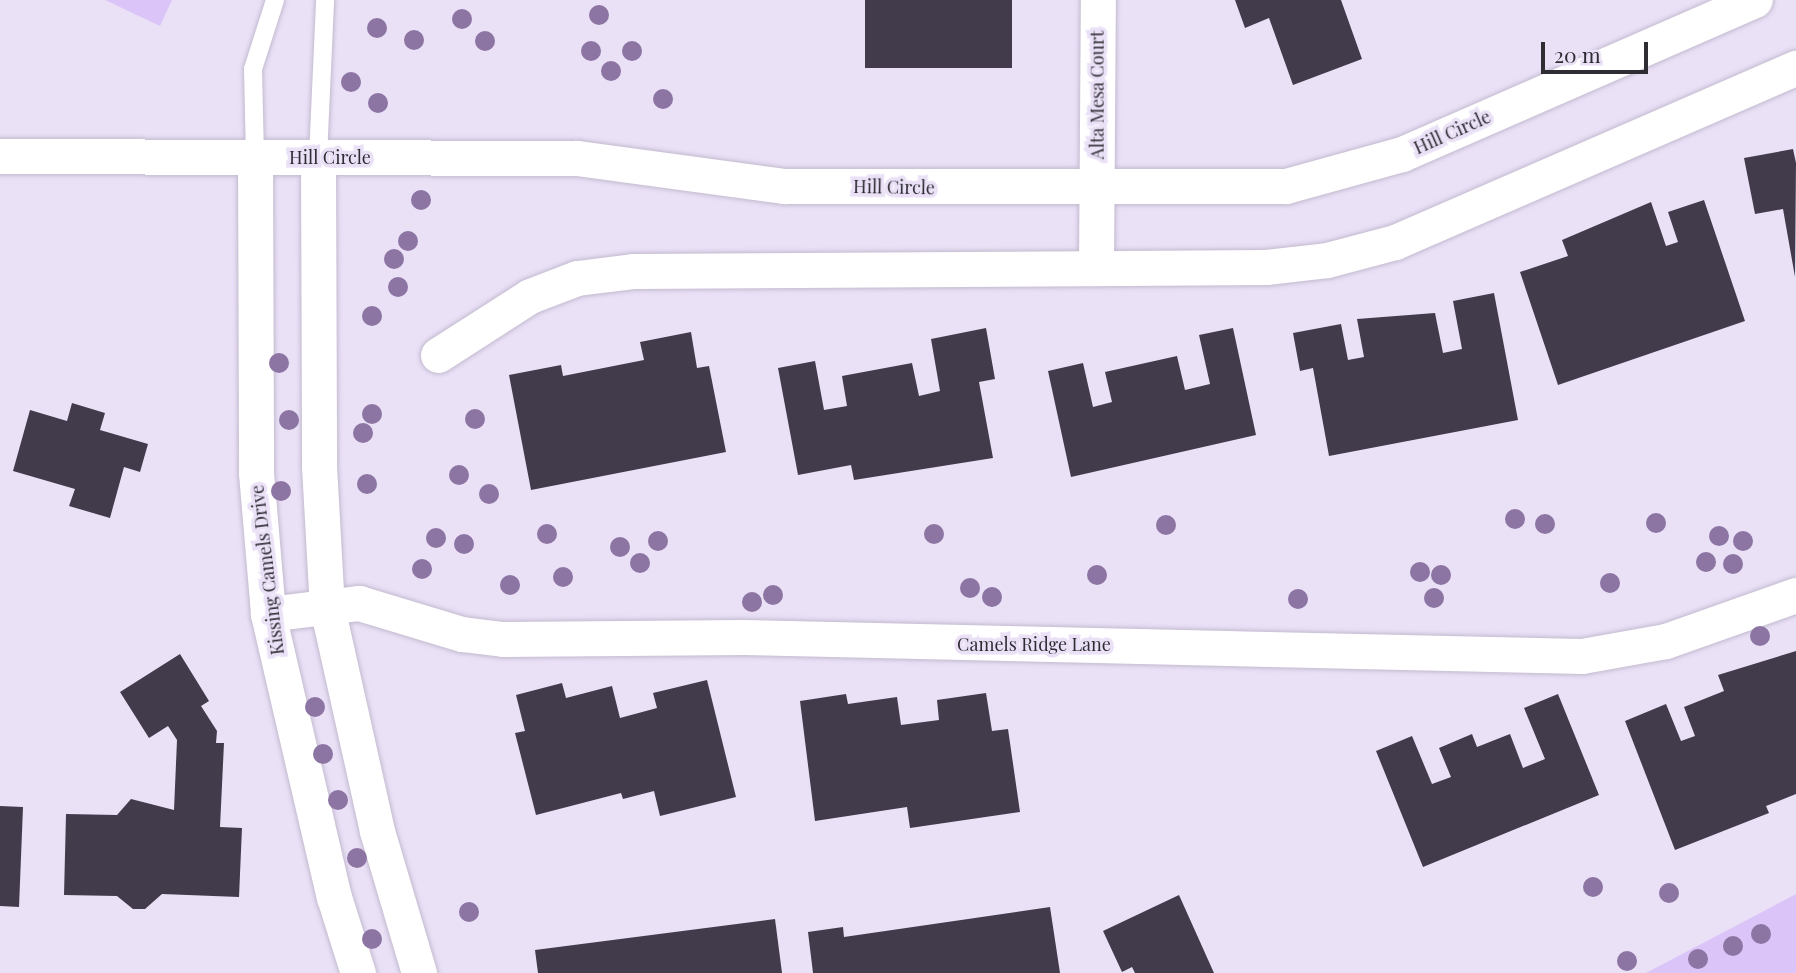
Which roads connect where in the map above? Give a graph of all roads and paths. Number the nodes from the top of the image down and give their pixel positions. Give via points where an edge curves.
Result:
1 (275, 0) edge
2 (325, 0) edge
3 (1098, 0) edge
4 (1755, 0) edge
5 (1719, 7) edge
6 (1796, 68) edge
7 (0, 156) edge
8 (255, 157) junction
9 (318, 157) junction
10 (1097, 190) junction
11 (1096, 268) junction
12 (438, 355) dead end
13 (1796, 595) edge
14 (327, 607) junction
15 (268, 614) junction
16 (358, 973) edge
17 (419, 973) edge

1 - 8 lane via 253,69
2 - 9 lane
3 - 10 street, Alta Mesa Court
4 - 5 street, Hill Circle
5 - 10 street, Hill Circle via 1402,154 1333,176 1233,190
6 - 11 street via 1395,242 1266,267
7 - 8 street, Hill Circle
8 - 9 street, Hill Circle
8 - 15 street, Kissing Camels Drive via 256,473
9 - 10 street, Hill Circle via 577,158 736,183
9 - 14 street via 319,493
10 - 11 street, Alta Mesa Court
11 - 12 street via 758,266 600,275 530,296
13 - 14 street, Camels Ridge Lane via 1666,641 1582,656 744,637 503,639 461,634 391,609
14 - 15 street, Camels Ridge Lane
14 - 17 street via 377,831
15 - 16 street, Kissing Camels Drive via 314,819

